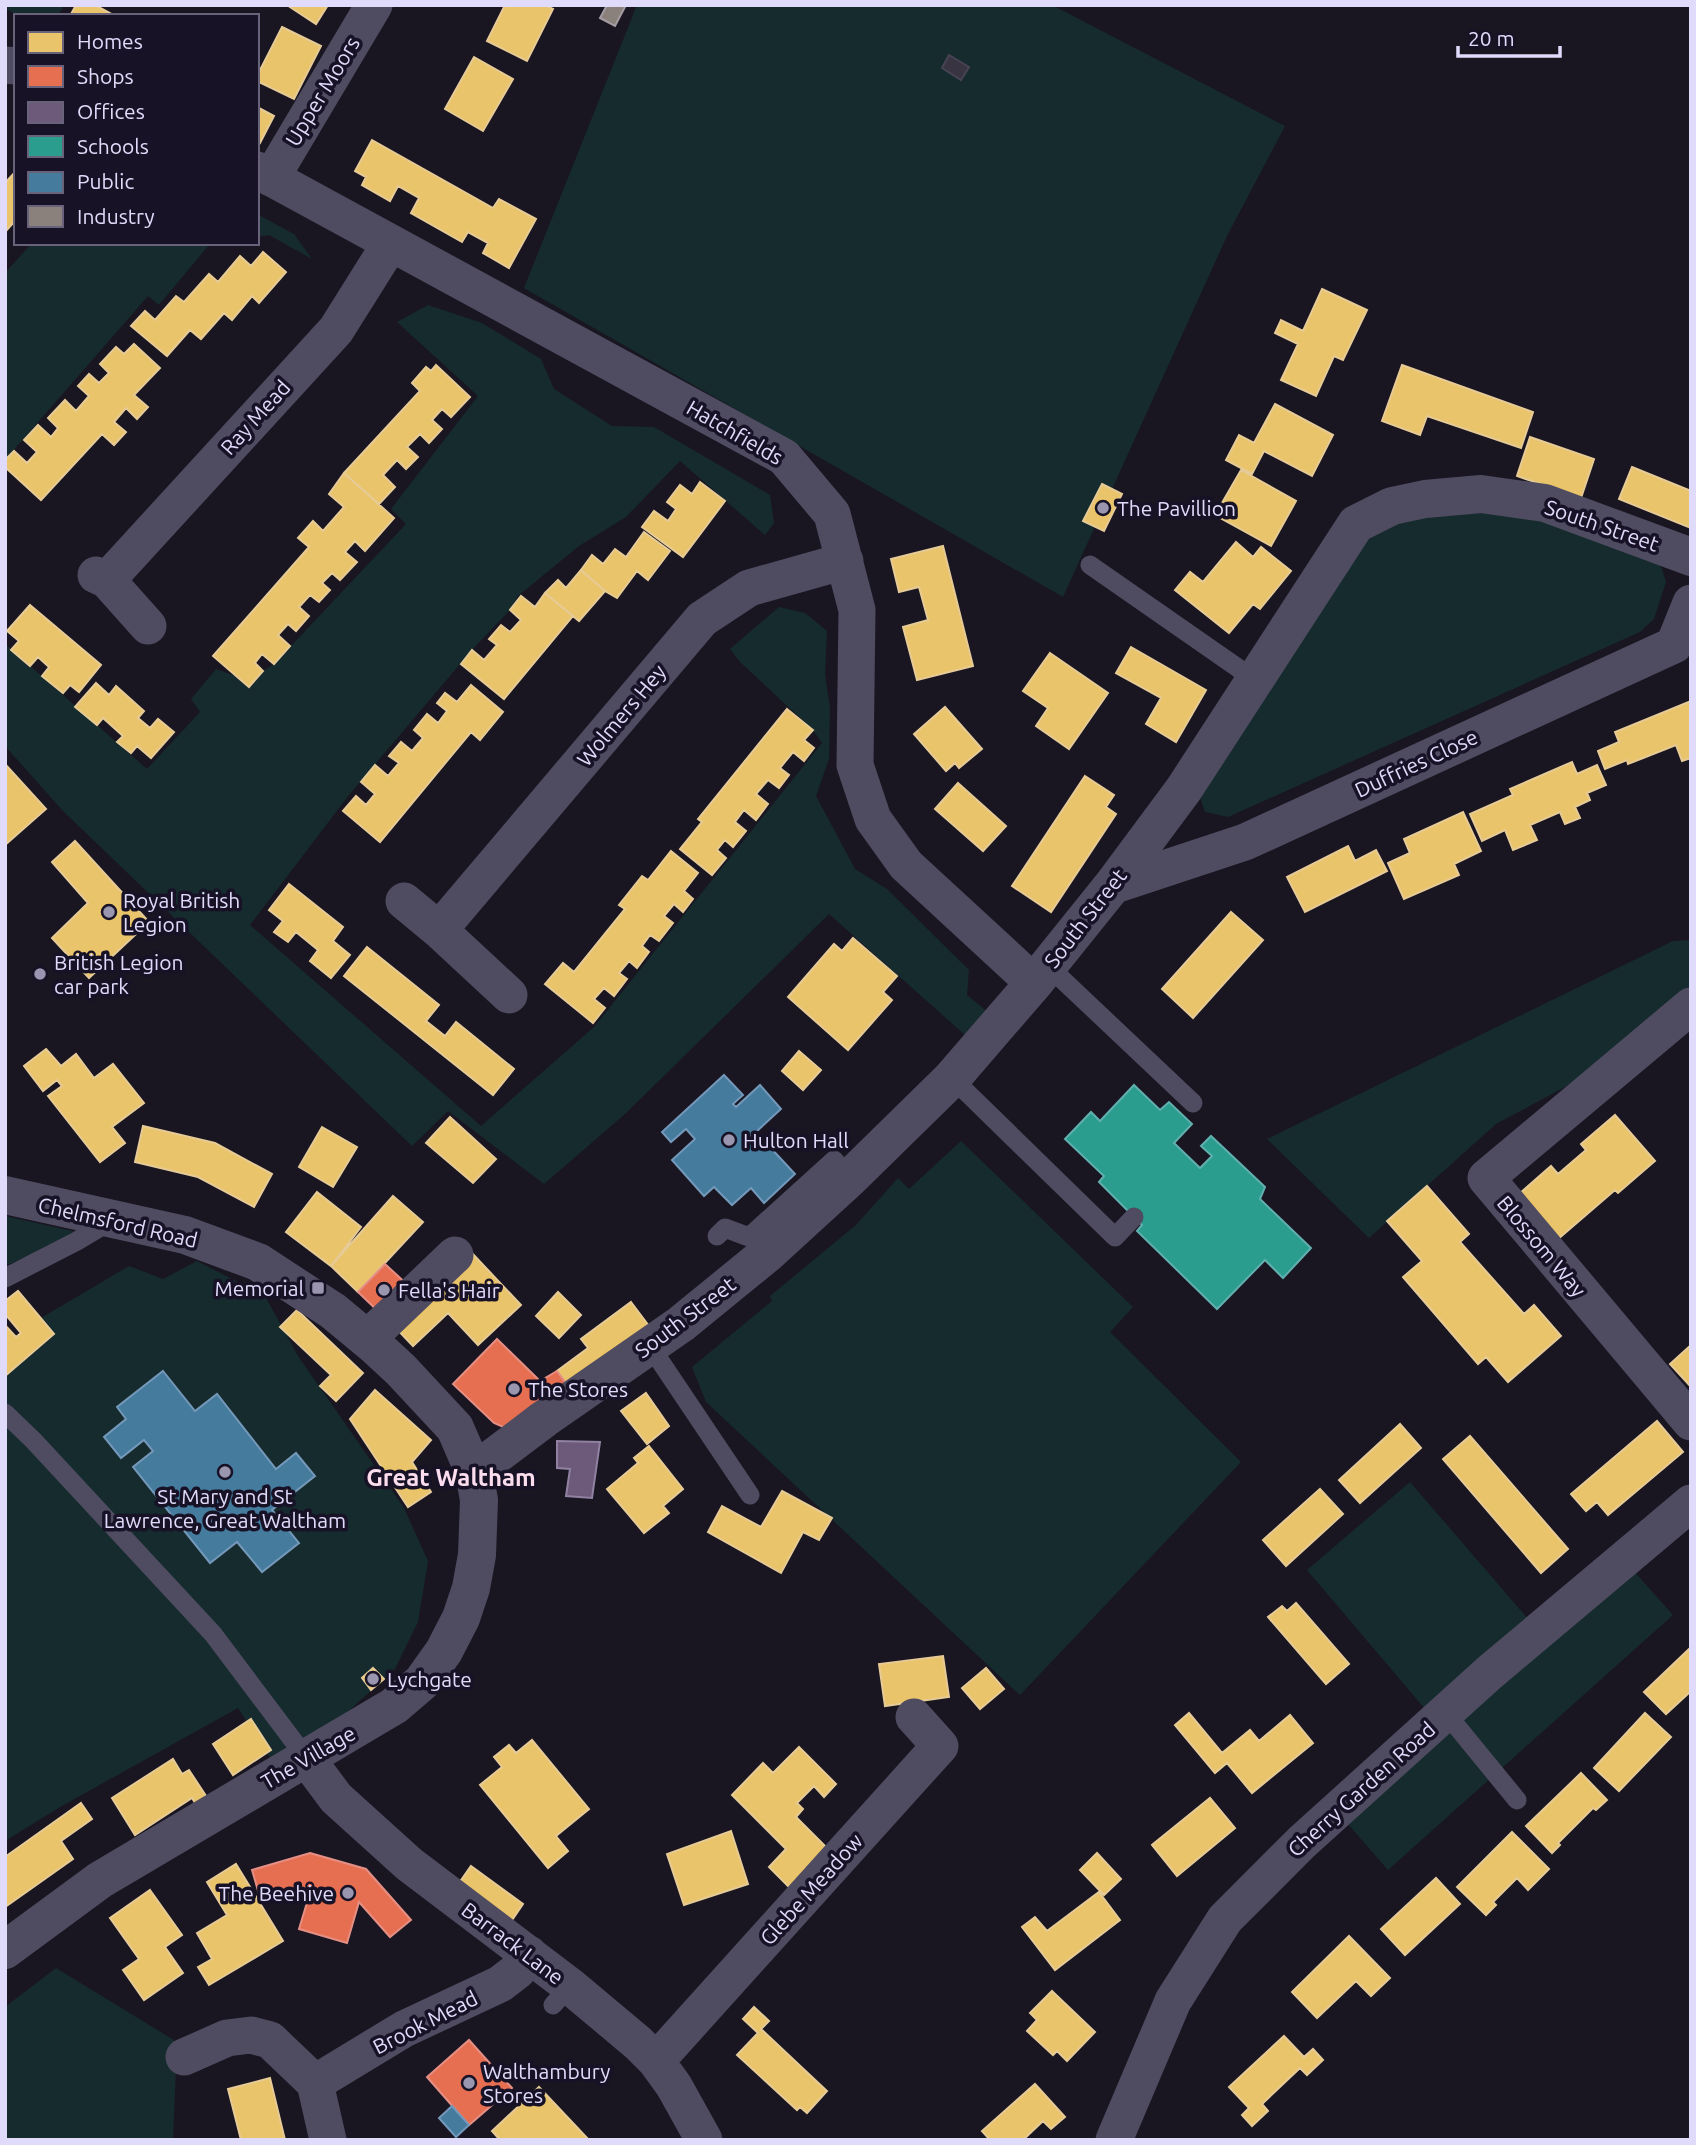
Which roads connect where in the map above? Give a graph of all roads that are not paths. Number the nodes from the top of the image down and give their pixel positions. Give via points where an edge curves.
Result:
1 (374, 5) edge
2 (264, 174) edge
3 (390, 244) junction
4 (1691, 557) edge
5 (845, 561) junction
6 (1090, 565) dead end
7 (1691, 603) edge
8 (148, 626) dead end
9 (1255, 682) junction
10 (1112, 886) junction
11 (404, 901) dead end
12 (439, 930) junction
13 (1041, 974) junction
14 (509, 995) dead end
15 (1691, 1006) edge
16 (952, 1078) junction
17 (1193, 1103) dead end
18 (5, 1195) edge
19 (1134, 1217) dead end
20 (116, 1218) junction
21 (717, 1237) dead end
22 (758, 1245) junction
23 (455, 1255) dead end
24 (5, 1278) edge
25 (368, 1339) junction
26 (650, 1346) junction
27 (5, 1413) edge
28 (1691, 1422) edge
29 (474, 1472) junction
30 (750, 1495) dead end
31 (1691, 1503) edge
32 (1445, 1712) junction
33 (914, 1717) dead end
34 (307, 1759) junction
35 (1517, 1800) dead end
36 (5, 1950) edge
37 (529, 1955) junction
38 (184, 2057) dead end
39 (656, 2061) junction
40 (315, 2083) junction
41 (328, 2140) edge
42 (704, 2140) edge
43 (1114, 2140) edge

1 - 2 street, Upper Moors
2 - 3 street, Hatchfields
3 - 5 street, Hatchfields via 784,457 832,514
3 - 8 street, Ray Mead via 336,330 101,577
4 - 9 street, South Street via 1545,503 1481,494 1392,506 1356,524
5 - 12 street, Wolmers Hey via 749,588 702,619
5 - 13 street, Hatchfields via 857,610 855,765 873,819 906,866
6 - 9 lane
7 - 10 street, Duffries Close via 1674,645 1245,842
9 - 10 street, South Street
10 - 13 street, South Street
11 - 12 street
12 - 14 street
13 - 16 street, South Street
13 - 17 lane
15 - 28 street, Blossom Way via 1486,1178
16 - 19 lane via 1115,1237
16 - 22 street, South Street via 850,1178
18 - 20 street, Chelmsford Road
20 - 24 lane
20 - 25 street, Chelmsford Road via 185,1235 258,1262
21 - 22 lane via 725,1228
22 - 26 street, South Street via 681,1324
23 - 25 street
25 - 29 street, Chelmsford Road via 454,1428
26 - 29 street, South Street
26 - 30 lane
27 - 34 lane via 213,1634
29 - 34 street, The Village via 479,1500 477,1555 461,1618 444,1651 422,1682 394,1706
31 - 32 street, Cherry Garden Road
32 - 35 lane
32 - 43 street, Cherry Garden Road via 1225,1919 1173,2001
33 - 39 street, Glebe Meadow via 940,1746
34 - 36 street, The Village via 100,1880
34 - 37 street, Barrack Lane via 336,1798 409,1864
37 - 39 street, Barrack Lane via 562,1996 638,2043
37 - 40 street, Brook Mead via 500,1984 404,2029
38 - 40 street via 227,2038 251,2035 270,2040
39 - 42 street, Barrack Lane
40 - 41 street

